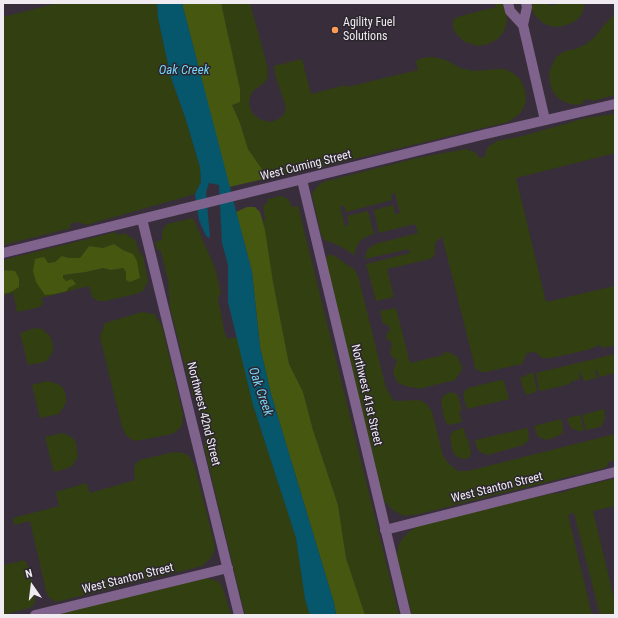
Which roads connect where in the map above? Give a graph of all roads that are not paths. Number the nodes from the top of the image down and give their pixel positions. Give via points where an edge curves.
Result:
1 (508, 3) edge
2 (526, 3) edge
3 (523, 25) junction
4 (615, 104) edge
5 (545, 120) junction
6 (302, 180) junction
7 (142, 219) junction
8 (3, 253) edge
9 (615, 472) edge
10 (385, 530) junction
11 (228, 568) junction
12 (35, 615) edge
13 (239, 615) edge
14 (406, 615) edge

1 - 3 street via 510,12
2 - 3 street
3 - 5 street
4 - 5 street, West Cuming Street
5 - 6 street, West Cuming Street
6 - 7 street, West Cuming Street
6 - 10 street, Northwest 41st Street
7 - 8 street, West Cuming Street
7 - 11 street, Northwest 42nd Street
9 - 10 street, West Stanton Street
10 - 14 street, Northwest 41st Street
11 - 12 street, West Stanton Street
11 - 13 street, Northwest 42nd Street

